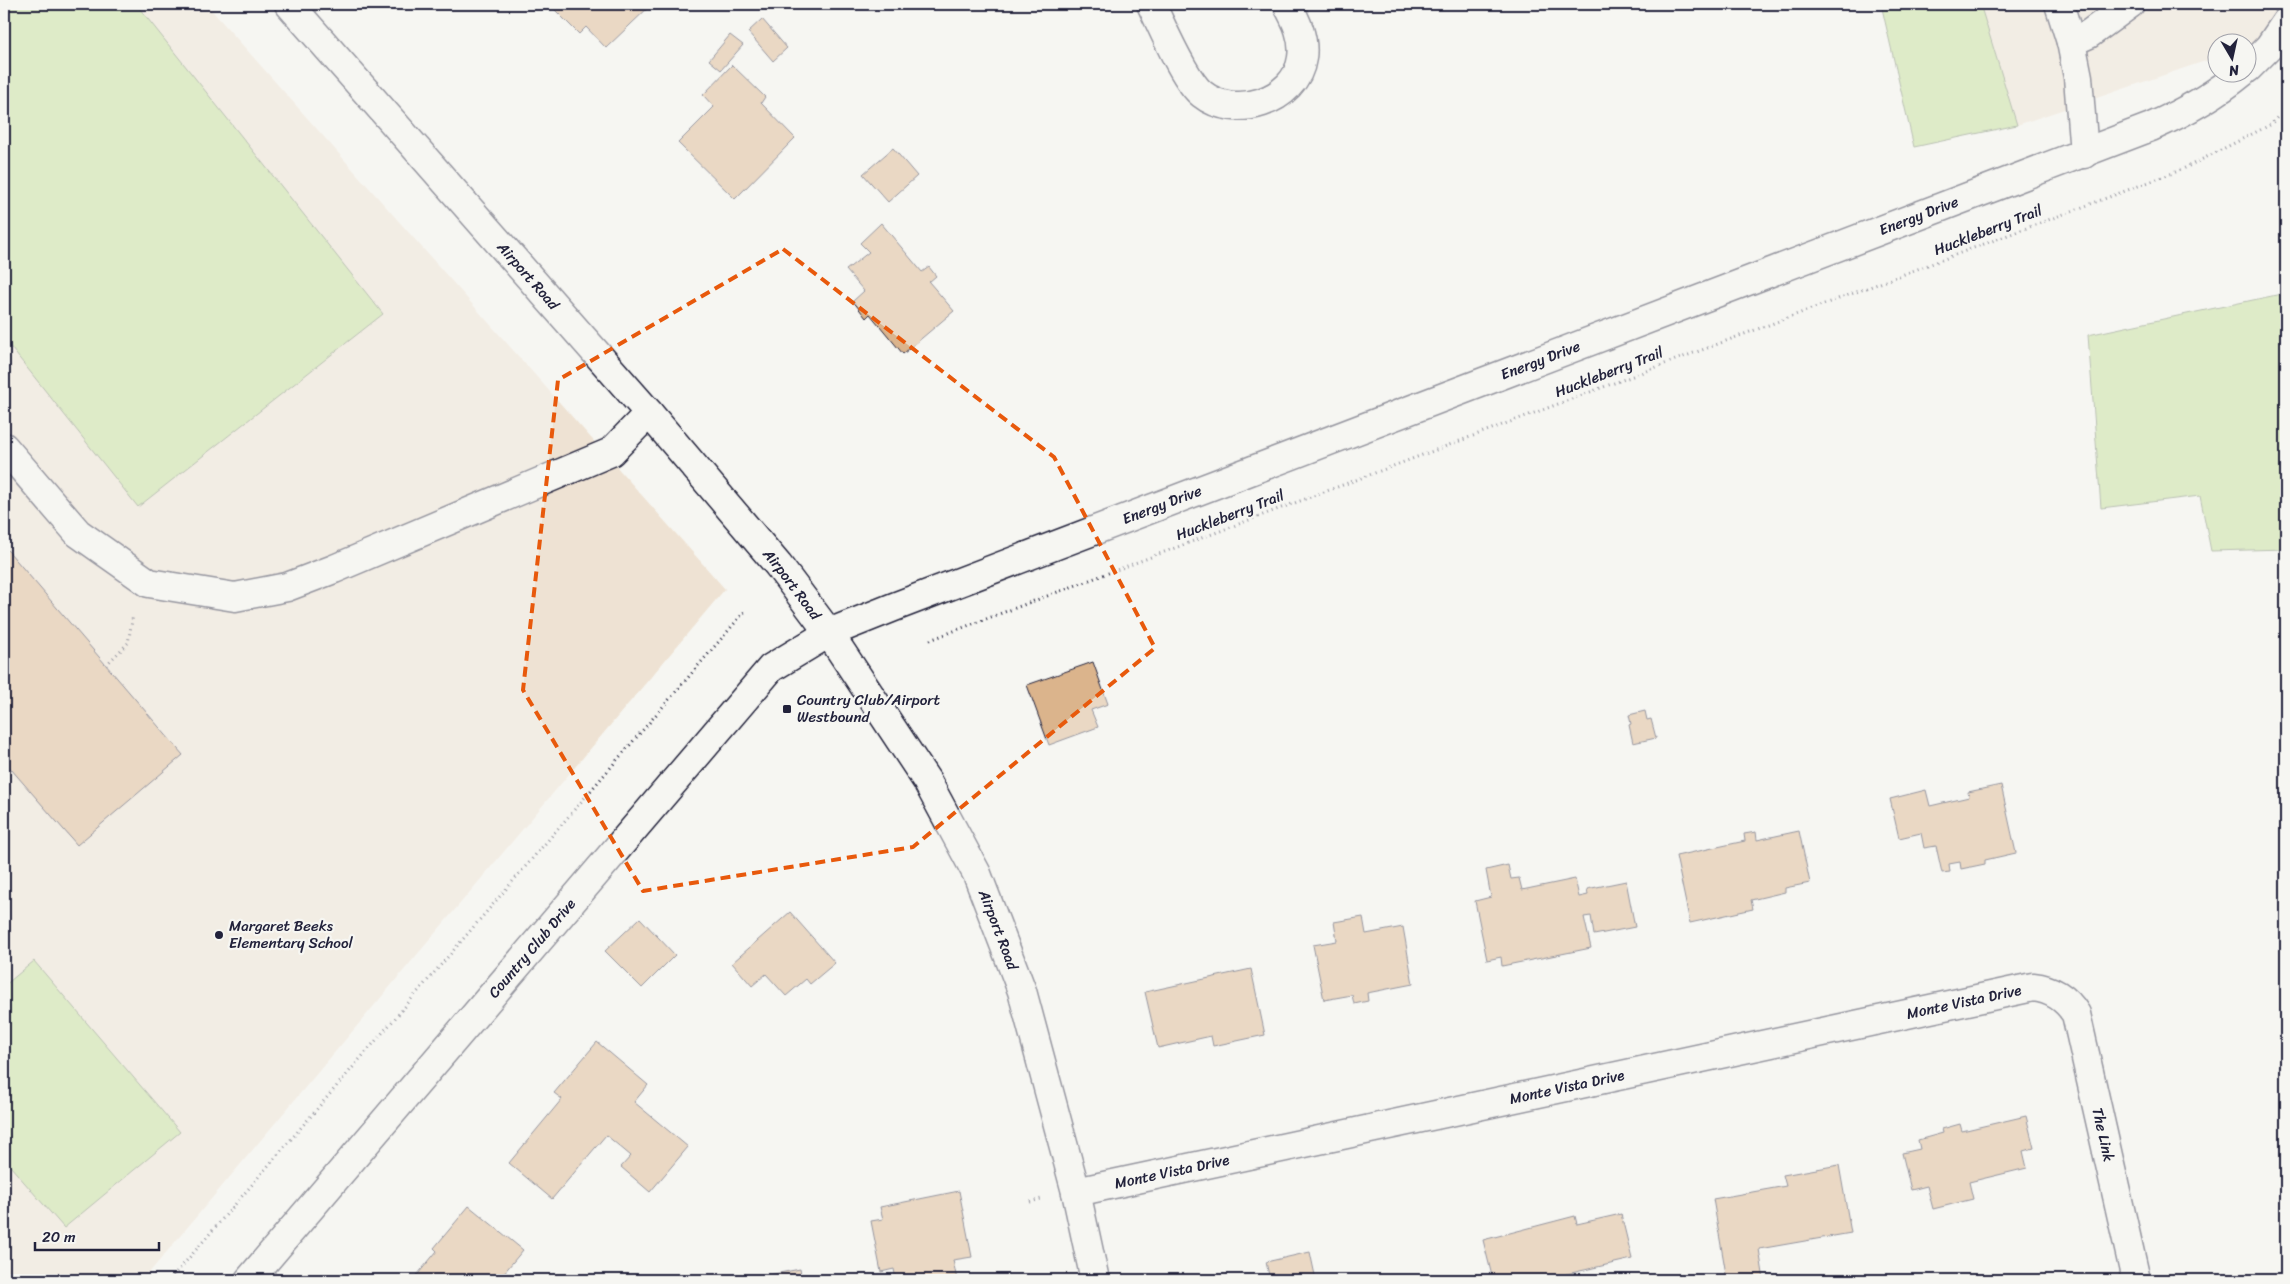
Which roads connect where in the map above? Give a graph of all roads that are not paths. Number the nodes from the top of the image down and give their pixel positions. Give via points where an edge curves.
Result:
1 (289, 4) edge
2 (1151, 4) edge
3 (1287, 4) edge
4 (2059, 4) edge
5 (2130, 4) edge
6 (2286, 22) edge
7 (2071, 42) junction
8 (2258, 58) edge
9 (2231, 82) edge
10 (2084, 154) junction
11 (648, 413) junction
12 (4, 447) edge
13 (829, 632) junction
14 (2058, 994) joint
15 (1076, 1192) junction
16 (249, 1280) edge
17 (1095, 1280) edge
18 (2136, 1280) edge

1 - 11 street, Airport Road
2 - 3 street via 1201,94 1223,107 1247,106 1271,99 1286,88 1298,72 1302,58 1300,29
4 - 7 street
5 - 7 street via 2089,34
6 - 8 street
7 - 10 street via 2078,77
9 - 10 street, Energy Drive via 2184,113
10 - 13 street, Energy Drive
11 - 12 street via 611,452 334,569 287,587 235,597 149,583 78,533
11 - 13 street, Airport Road via 778,565
13 - 15 street, Airport Road via 927,781 976,874 1022,991
13 - 16 street, Country Club Drive via 771,668
14 - 15 street, Monte Vista Drive via 2045,988 2019,988
14 - 18 street, The Link via 2076,1014
15 - 17 street, Airport Road

